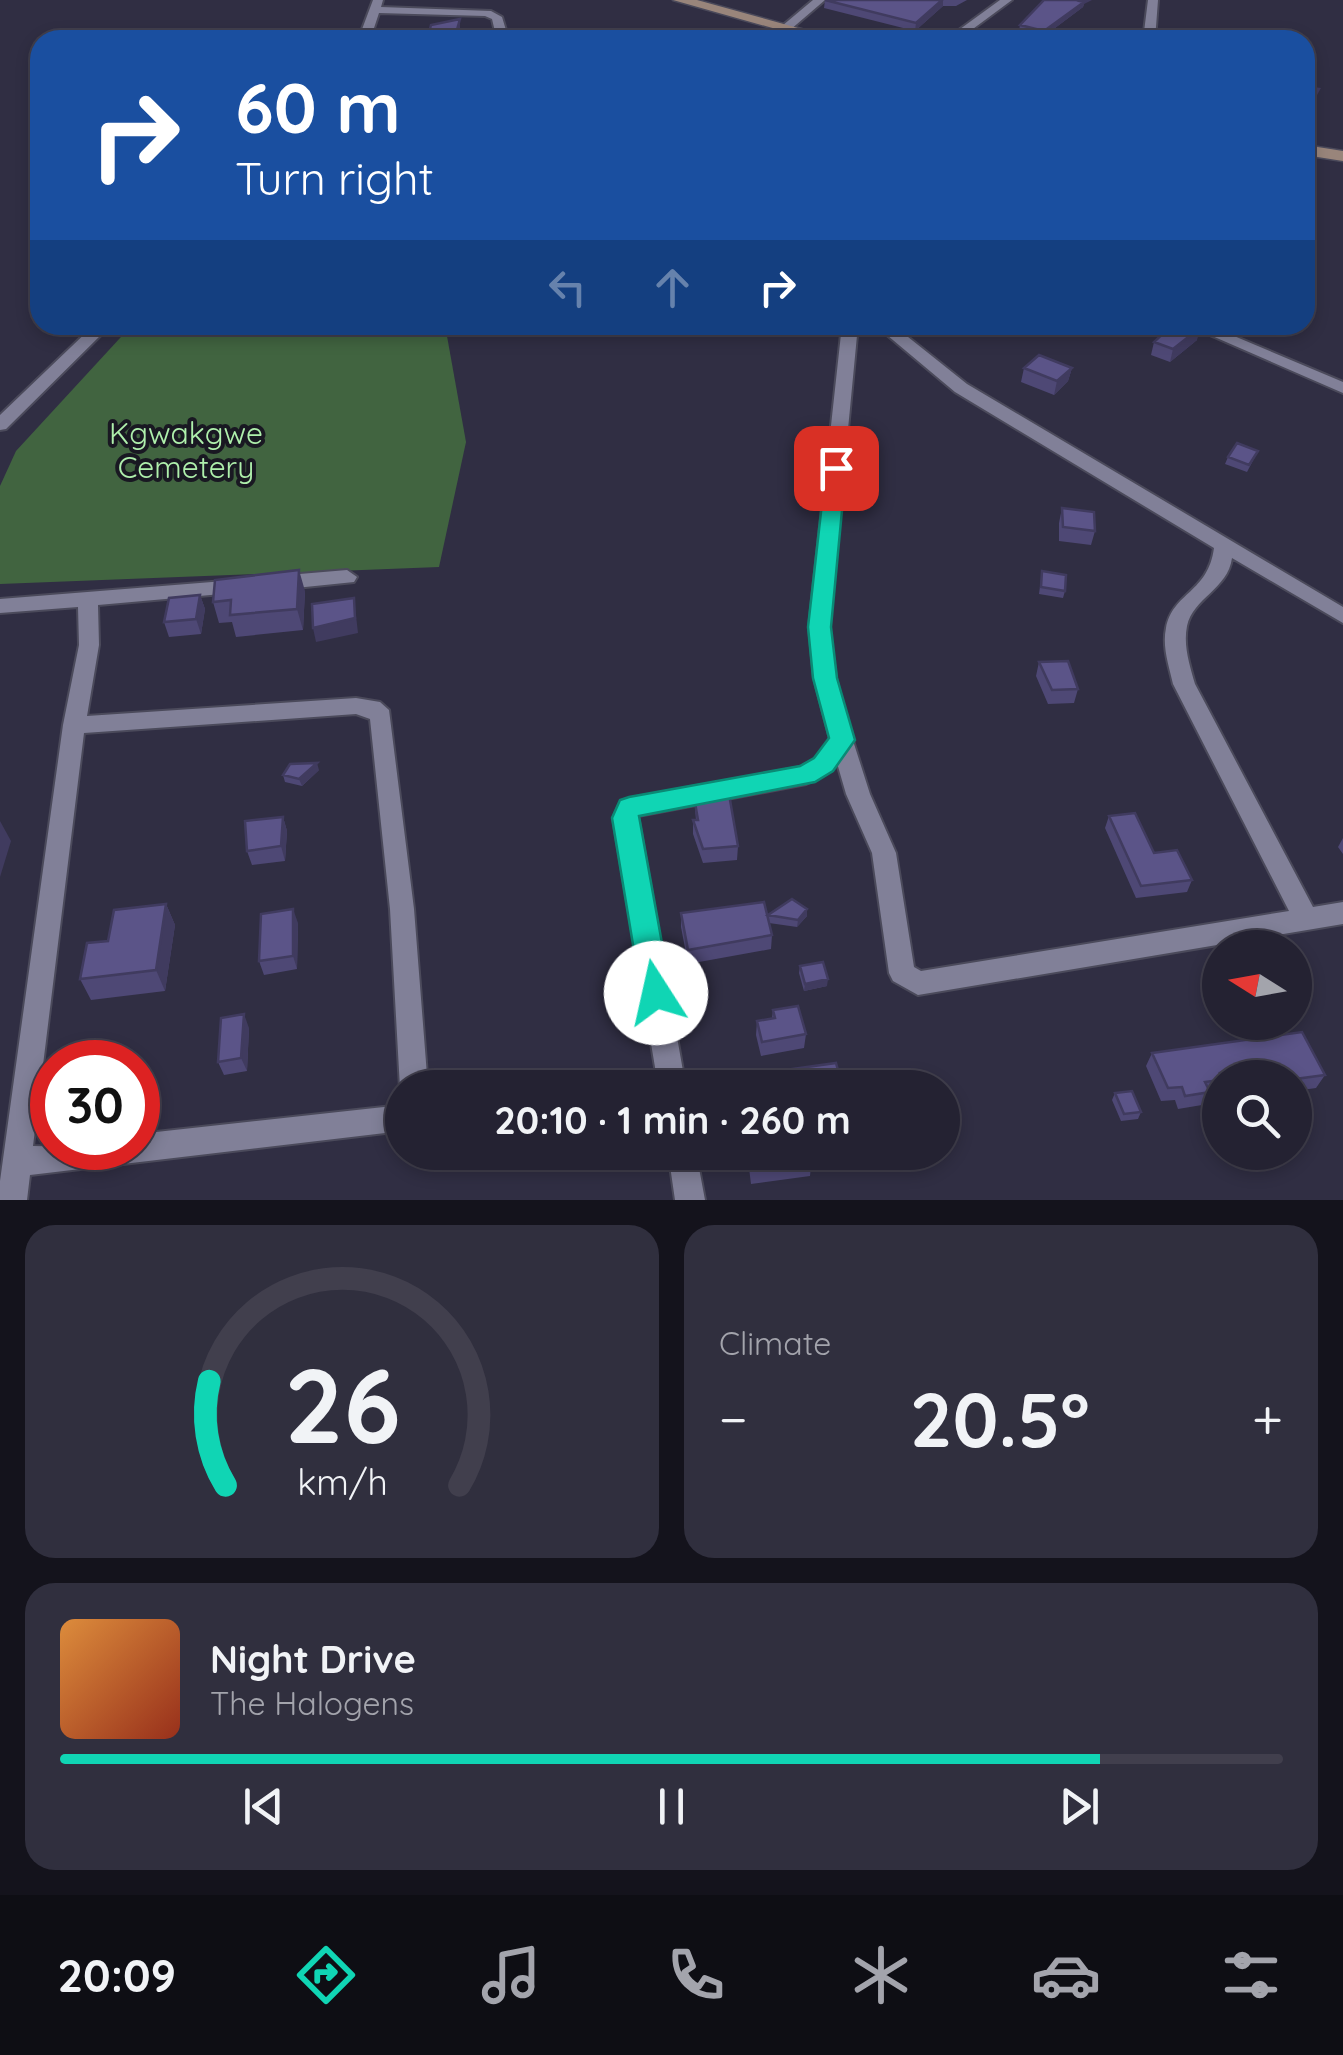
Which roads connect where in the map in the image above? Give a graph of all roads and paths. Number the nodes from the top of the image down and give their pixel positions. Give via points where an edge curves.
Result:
1 (680, 0) edge
2 (820, 0) edge
3 (1006, 0) edge
4 (1153, 0) edge
5 (376, 5) edge
6 (786, 28) junction
7 (367, 30) edge
8 (500, 30) edge
9 (794, 30) edge
10 (966, 30) edge
11 (1150, 30) edge
12 (1315, 152) edge
13 (1343, 156) edge
14 (93, 335) edge
15 (849, 335) edge
16 (895, 335) edge
17 (1218, 335) edge
18 (1343, 388) edge
19 (0, 425) edge
20 (1224, 544) junction
21 (347, 577) dead end
22 (88, 600) junction
23 (0, 606) edge
24 (1343, 616) edge
25 (74, 725) junction
26 (842, 740) junction
27 (1343, 912) edge
28 (1306, 918) junction
29 (413, 1070) edge
30 (668, 1070) edge
31 (385, 1120) edge
32 (19, 1162) junction
33 (685, 1170) edge
34 (12, 1200) edge
35 (690, 1200) edge

1 - 6 street
2 - 6 street
3 - 10 street
4 - 11 street
5 - 7 street
5 - 8 street via 487,13 497,17
6 - 9 street
12 - 13 street
14 - 19 street
15 - 26 street via 820,627
16 - 20 street via 961,388
17 - 18 street
20 - 24 street
20 - 28 street via 1217,580 1176,621 1175,657
21 - 22 street
22 - 23 street
22 - 25 street via 90,646
25 - 29 street via 356,706 381,716
25 - 32 street
26 - 28 street via 884,853 906,979
26 - 30 street via 806,775 629,808 625,818
27 - 28 street
31 - 32 street
32 - 34 street
33 - 35 street

